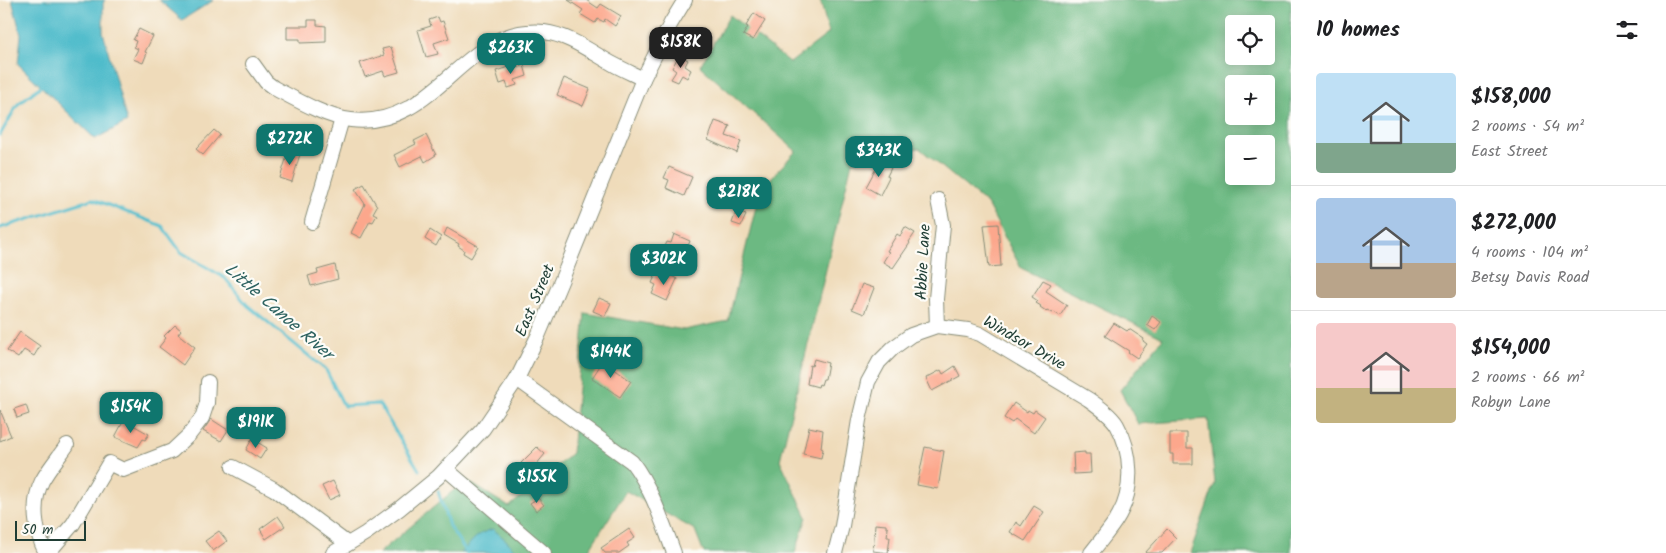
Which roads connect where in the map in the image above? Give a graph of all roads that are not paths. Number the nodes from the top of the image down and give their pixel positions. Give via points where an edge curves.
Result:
1 (685, 0) edge
2 (253, 64) dead end
3 (643, 79) junction
4 (342, 119) junction
5 (938, 200) dead end
6 (312, 222) dead end
7 (938, 326) junction
8 (517, 379) junction
9 (208, 382) dead end
10 (67, 446) dead end
11 (233, 467) dead end
12 (446, 469) junction
13 (348, 544) junction
14 (47, 553) edge
15 (333, 553) edge
16 (544, 553) edge
17 (674, 553) edge
18 (835, 553) edge
19 (1091, 553) edge

1 - 3 street, East Street
2 - 4 street via 274,88
3 - 4 street via 560,36 524,32 490,44 421,101 392,117 370,121
3 - 8 street, East Street via 538,336
4 - 6 street
5 - 7 street, Abbie Lane via 943,225 936,299
7 - 18 street, Windsor Drive via 911,335 893,348 879,362 868,382
7 - 19 street, Windsor Drive via 968,330 992,340 1088,399 1116,424 1126,443 1127,494 1119,516
8 - 12 street, East Street via 483,429
8 - 17 street via 632,462 650,490
9 - 14 street via 202,418 190,435 172,451 123,470 109,463 73,524
10 - 14 street via 42,481 37,497 36,527
11 - 13 street via 274,489
12 - 13 street, East Street via 399,509
12 - 16 street
13 - 15 street, East Street

